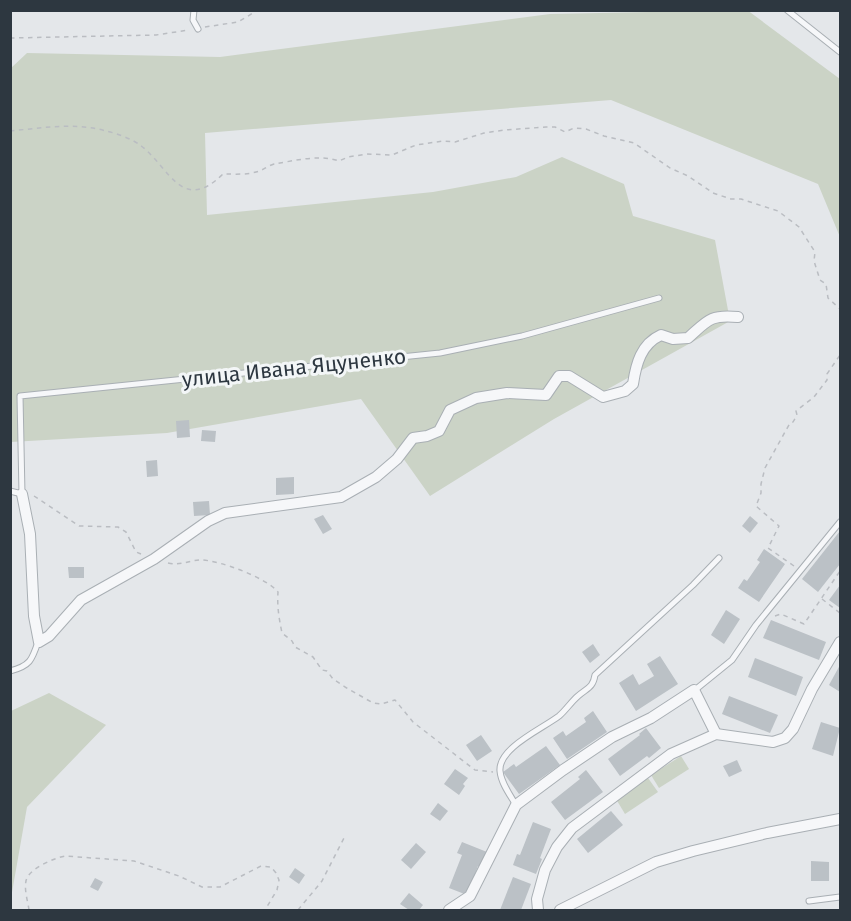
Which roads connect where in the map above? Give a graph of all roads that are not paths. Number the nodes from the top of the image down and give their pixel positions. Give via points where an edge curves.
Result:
1 (194, 10) edge
2 (787, 10) edge
3 (198, 28) road end
4 (840, 52) edge
5 (659, 298) dead end
6 (738, 317) dead end
7 (16, 492) edge
8 (840, 522) edge
9 (719, 558) dead end
10 (39, 642) junction
11 (840, 642) edge
12 (10, 670) edge
13 (694, 690) junction
14 (716, 734) junction
15 (516, 805) junction
16 (840, 819) edge
17 (840, 897) edge
18 (809, 901) dead end
19 (449, 910) edge
20 (538, 910) edge
21 (560, 910) edge

1 - 3 lane via 193,20
2 - 4 lane
5 - 7 lane, улица Ивана Яцуненко via 522,336 440,353 20,396
6 - 10 street via 721,315 706,321 688,338 660,335 651,339 636,363 633,384 625,391 603,397 569,376 559,376 546,395 507,393 476,398 450,410 439,431 413,438 376,477 341,497 225,513 81,600 50,636
7 - 10 street via 30,534
8 - 13 lane via 732,660
9 - 15 lane via 594,675 590,688 501,759 500,772
10 - 12 lane via 24,668
11 - 14 street via 785,738 773,742
13 - 14 street
13 - 15 street via 651,718 612,736
14 - 20 street via 671,754 572,828 545,870
15 - 19 street via 470,896
16 - 21 street via 766,833 656,862
17 - 18 lane

